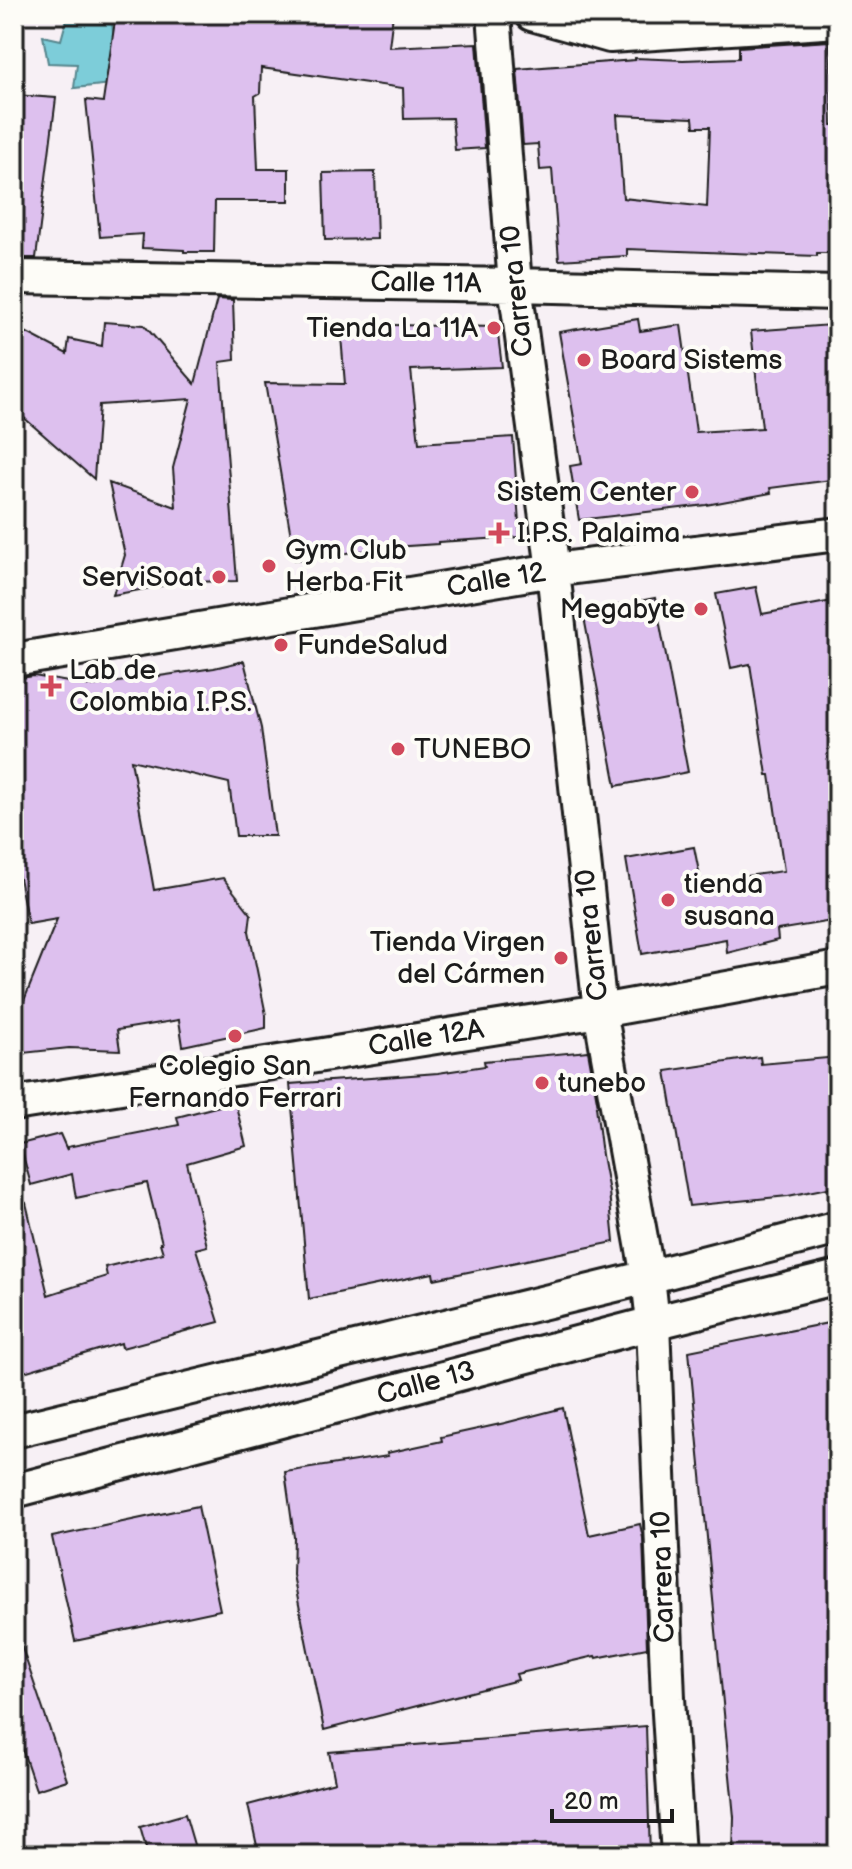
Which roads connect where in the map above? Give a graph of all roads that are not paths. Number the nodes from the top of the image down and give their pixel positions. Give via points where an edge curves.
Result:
1 (494, 14) edge
2 (532, 14) edge
3 (838, 21) edge
4 (14, 277) edge
5 (515, 285) junction
6 (838, 293) edge
7 (838, 534) edge
8 (553, 570) junction
9 (14, 660) edge
10 (838, 968) edge
11 (600, 1011) junction
12 (14, 1104) edge
13 (838, 1228) edge
14 (648, 1277) junction
15 (838, 1277) edge
16 (653, 1323) junction
17 (14, 1431) edge
18 (14, 1491) edge
19 (678, 1855) edge

1 - 5 street, Carrera 10
2 - 3 street via 610,36
4 - 5 street, Calle 11A
5 - 6 street, Calle 11A
5 - 8 street, Carrera 10
7 - 8 street, Calle 12
8 - 9 street, Calle 12
8 - 11 street, Carrera 10
10 - 11 street, Calle 12A
11 - 12 street, Calle 12A
11 - 14 street, Carrera 10
13 - 14 street, Calle 13
14 - 16 street, Carrera 10
14 - 17 street, Calle 13
15 - 16 street, Calle 13
16 - 18 street, Calle 13
16 - 19 street, Carrera 10

